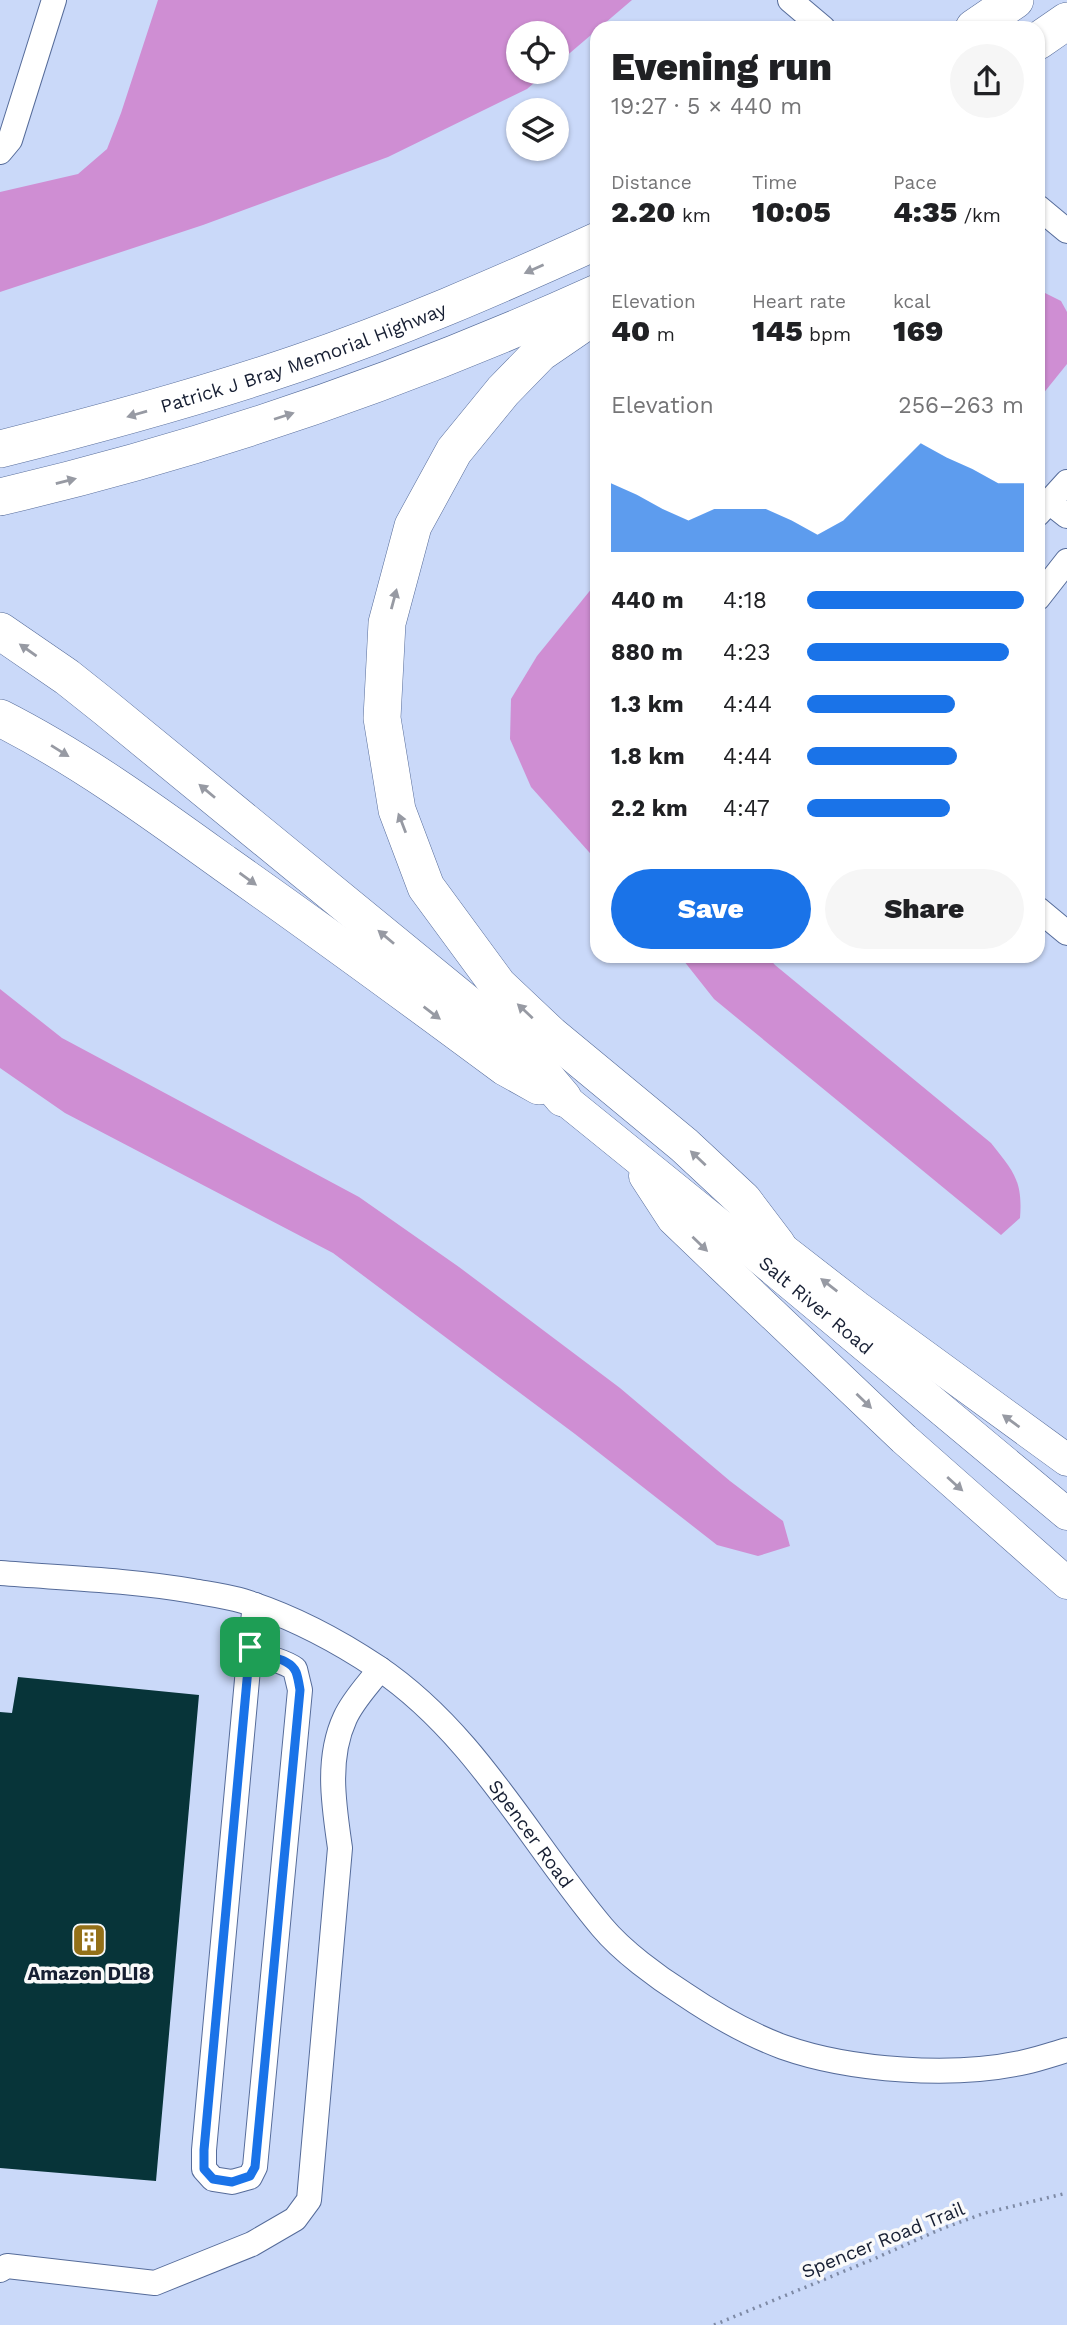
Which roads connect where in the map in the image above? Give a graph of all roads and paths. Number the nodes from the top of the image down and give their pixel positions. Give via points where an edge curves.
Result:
1 (54, 0) edge
2 (790, 0) edge
3 (1015, 0) edge
4 (816, 21) edge
5 (984, 21) edge
6 (1067, 21) edge
7 (1045, 36) edge
8 (0, 152) edge
9 (1045, 213) edge
10 (1067, 231) edge
11 (590, 244) edge
12 (590, 296) edge
13 (590, 319) edge
14 (0, 449) edge
15 (1067, 482) edge
16 (0, 498) edge
17 (1051, 510) edge
18 (1067, 561) edge
19 (1045, 589) edge
20 (0, 631) edge
21 (0, 718) edge
22 (1045, 915) edge
23 (1067, 933) edge
24 (563, 1098) junction
25 (629, 1151) junction
26 (777, 1245) junction
27 (1067, 1460) edge
28 (1067, 1514) edge
29 (0, 1573) edge
30 (1067, 1583) edge
31 (255, 1605) junction
32 (250, 1647) junction
33 (380, 1669) junction
34 (1067, 2050) edge
35 (1067, 2193) edge
36 (0, 2270) edge
37 (714, 2325) edge

1 - 8 street via 10,140
2 - 4 street
3 - 5 highway
6 - 7 highway
9 - 10 street
11 -> 14 highway, Patrick J Bray Memorial Highway via 439,311 297,364 123,418
16 -> 12 highway via 148,459 344,396 466,351
26 -> 13 highway via 743,1200 684,1145 498,985 426,887 397,810 382,718 387,623 413,526 454,451 503,391 540,353
15 - 17 street
18 - 19 street
24 -> 20 highway via 520,1047 96,700
21 -> 24 highway via 114,786 505,1067
22 - 23 street
24 - 25 main road, Salt River Road
25 - 26 main road via 711,1196
25 - 28 main road, Salt River Road
25 -> 30 main road via 673,1219 904,1439
27 -> 26 main road
29 - 31 street, Spencer Road via 161,1586
31 - 32 street
31 - 33 street, Spencer Road via 311,1628
32 - 32 street via 295,1669 300,1690 255,2167 250,2176 232,2182 213,2179 204,2169 204,2150
33 - 34 street, Spencer Road via 432,1711 482,1766 604,1929 660,1978 716,2015 783,2047 848,2064 941,2072 1022,2063
33 - 36 street via 345,1716 335,1742 333,1798 340,1848 309,2200 295,2219 252,2244 155,2283 7,2266
35 - 37 path, Spencer Road Trail via 940,2229

